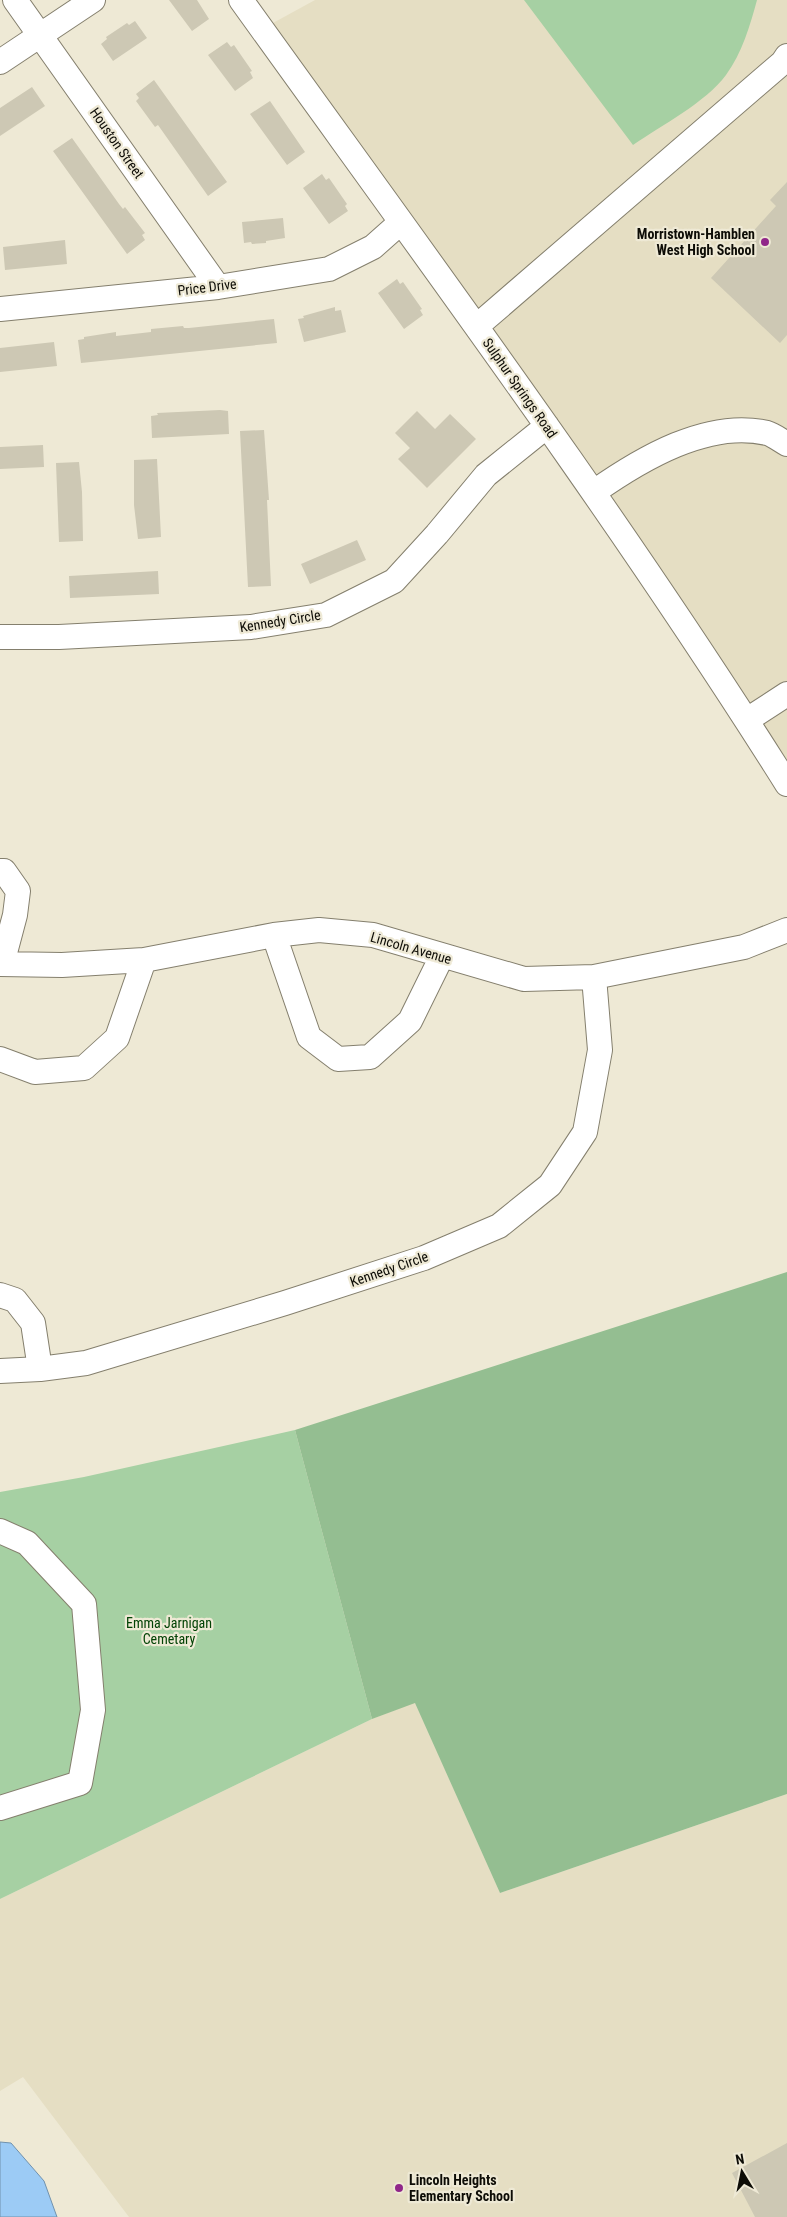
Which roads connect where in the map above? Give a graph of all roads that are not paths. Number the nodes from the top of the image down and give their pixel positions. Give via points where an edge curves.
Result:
1 (15, 0) edge
2 (93, 0) edge
3 (241, 0) edge
4 (40, 35) junction
5 (787, 56) edge
6 (0, 62) edge
7 (400, 223) junction
8 (218, 287) junction
9 (0, 309) edge
10 (477, 326) junction
11 (547, 426) junction
12 (787, 444) edge
13 (594, 492) junction
14 (0, 637) edge
15 (787, 694) edge
16 (747, 720) junction
17 (787, 784) edge
18 (0, 871) edge
19 (787, 930) edge
20 (274, 935) junction
21 (442, 956) junction
22 (144, 960) junction
23 (1, 964) edge
24 (594, 976) junction
25 (0, 1059) edge
26 (0, 1295) edge
27 (40, 1369) junction
28 (0, 1371) edge
29 (0, 1532) edge
30 (0, 1808) edge

1 - 4 street, Houston Street
2 - 4 street
3 - 7 street, Sulphur Springs Road
4 - 6 street
4 - 8 street, Houston Street
5 - 10 street
7 - 8 street, Price Drive via 373,247 329,268
7 - 10 street, Sulphur Springs Road
8 - 9 street, Price Drive
10 - 11 street, Sulphur Springs Road
11 - 13 street, Sulphur Springs Road
11 - 14 street, Kennedy Circle via 486,475 394,581 326,615 251,627
12 - 13 street via 768,433 719,431 686,440 617,476
13 - 16 street, Sulphur Springs Road
15 - 16 street
16 - 17 street, Sulphur Springs Road
18 - 23 street via 4,871 18,891 15,915
19 - 24 street, Lincoln Avenue via 744,947
20 - 21 street, Lincoln Avenue via 319,930 373,935
20 - 21 street via 309,1037 338,1060 370,1057 410,1021
20 - 22 street, Lincoln Avenue
21 - 24 street, Lincoln Avenue via 524,979
22 - 23 street, Lincoln Avenue via 62,965
22 - 25 street via 117,1038 84,1068 35,1072
24 - 27 street, Kennedy Circle via 600,1050 585,1132 550,1185 499,1226 424,1258 285,1303 86,1363
26 - 27 street via 15,1300 33,1323
27 - 28 street, Kennedy Circle
29 - 30 street via 27,1543 84,1604 92,1710 80,1783

